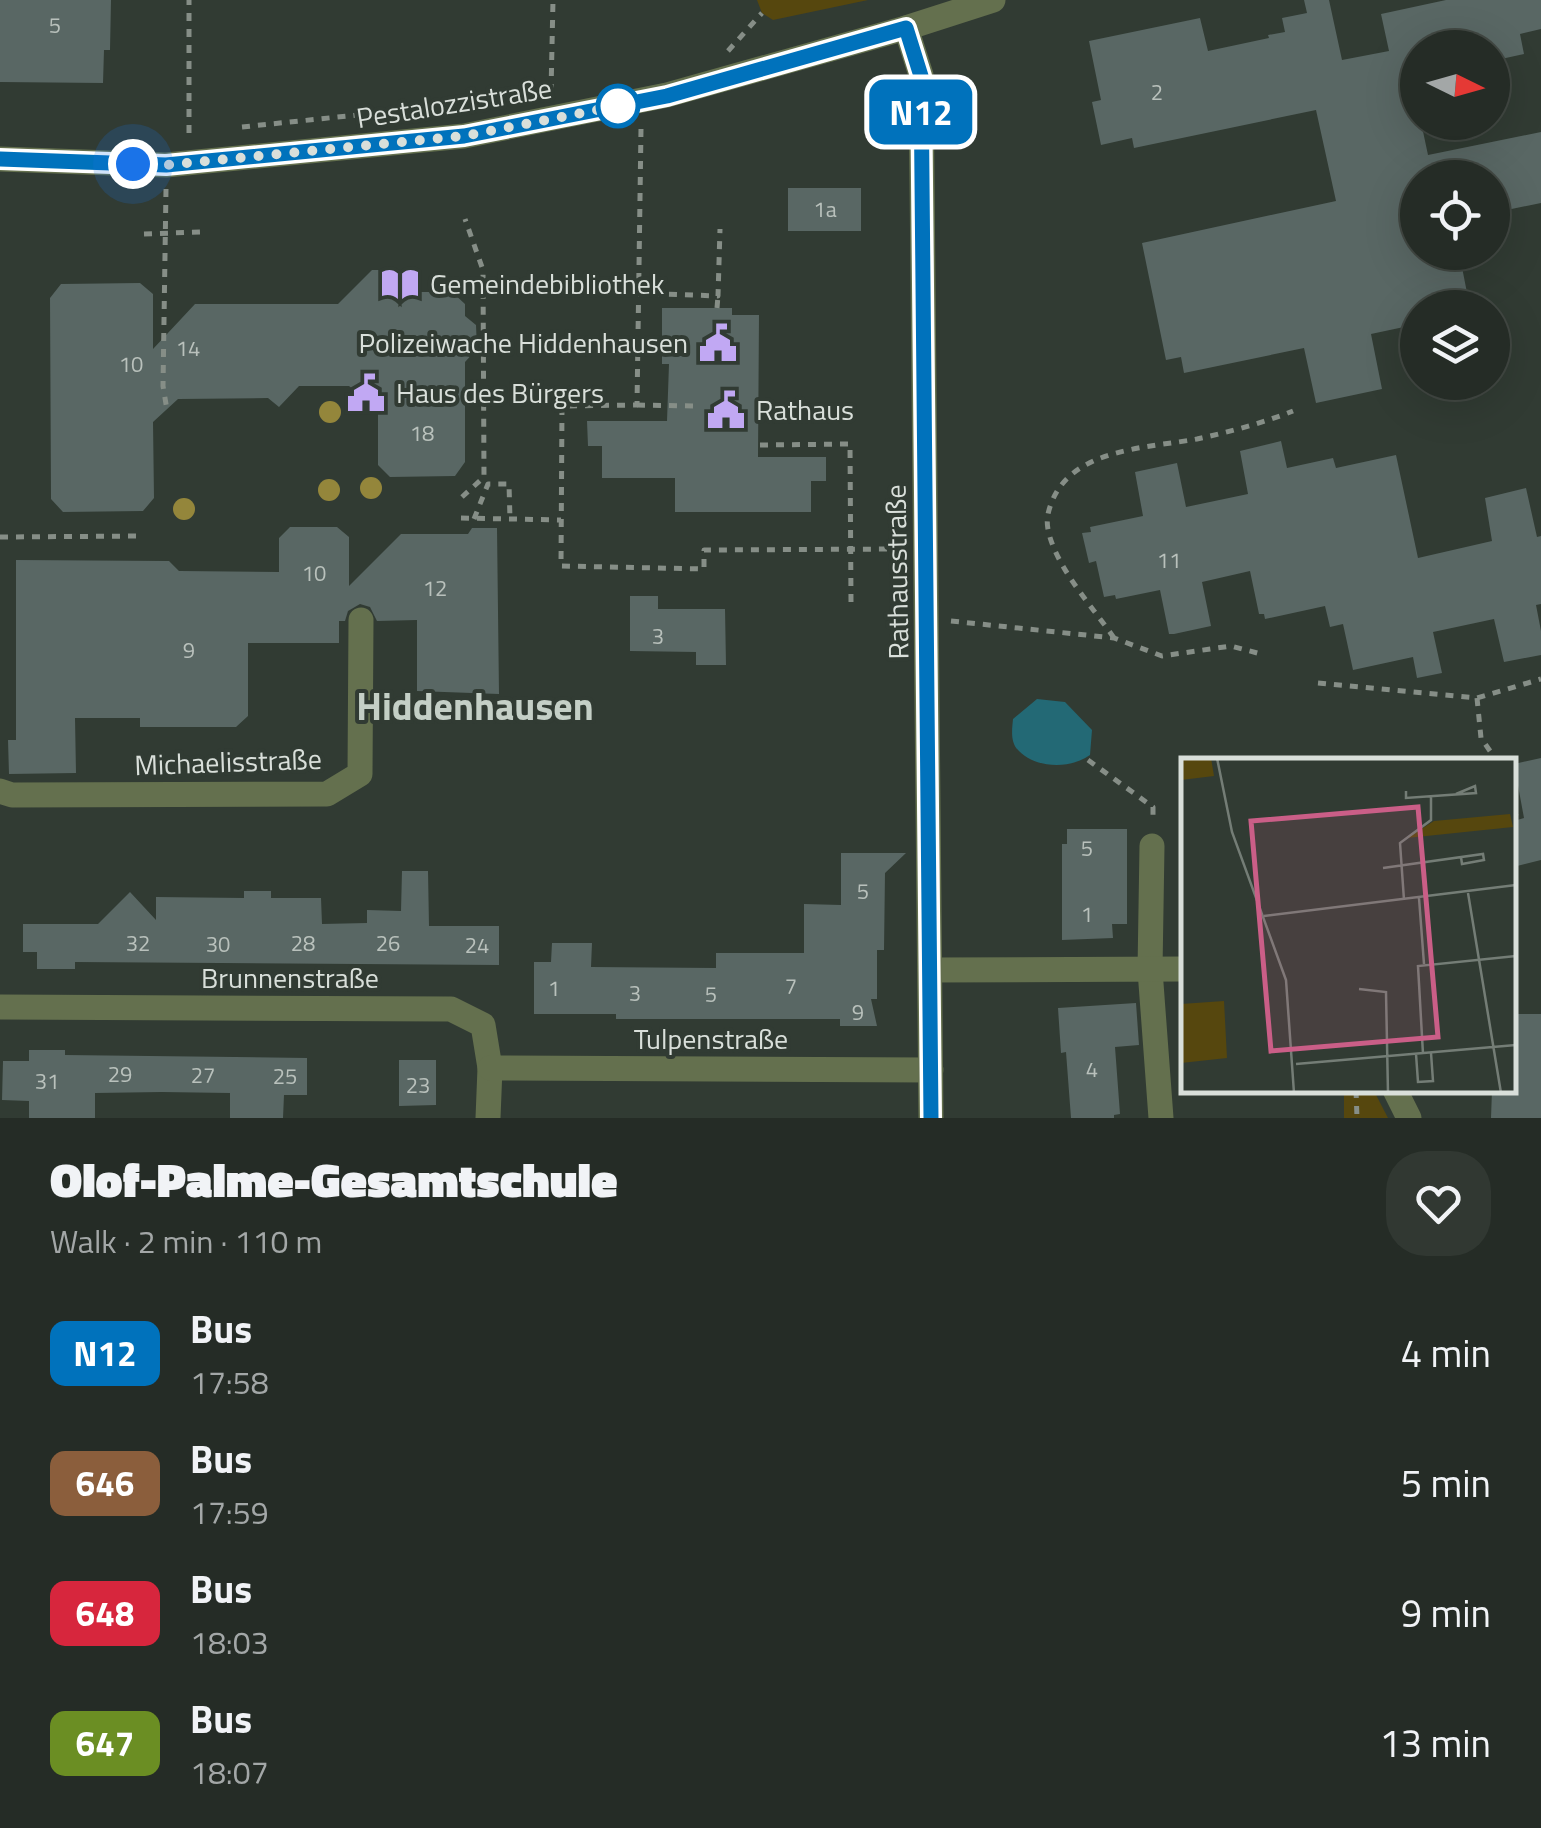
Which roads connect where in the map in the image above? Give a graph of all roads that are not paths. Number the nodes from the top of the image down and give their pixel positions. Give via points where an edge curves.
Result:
1 (993, 0) edge
2 (906, 28) junction
3 (0, 158) edge
4 (361, 620) dead end
5 (0, 791) edge
6 (1152, 846) road end
7 (1181, 969) edge
8 (930, 970) junction
9 (1150, 970) junction
10 (0, 1007) edge
11 (490, 1068) junction
12 (931, 1070) junction
13 (1396, 1093) edge
14 (488, 1118) edge
15 (931, 1118) edge
16 (1161, 1118) edge
17 (1409, 1118) edge

1 - 2 street, Pestalozzistraße
2 - 3 street, Pestalozzistraße via 642,101 440,139 166,165
2 - 8 street, Rathausstraße via 921,76
4 - 5 street, Michaelisstraße via 360,774 327,794
6 - 9 street
7 - 9 street
8 - 9 street
8 - 12 street, Rathausstraße
9 - 16 street
10 - 11 street, Brunnenstraße via 451,1009 483,1025
11 - 12 street, Tulpenstraße
11 - 14 street, Brunnenstraße
12 - 15 street, Rathausstraße
13 - 17 street

